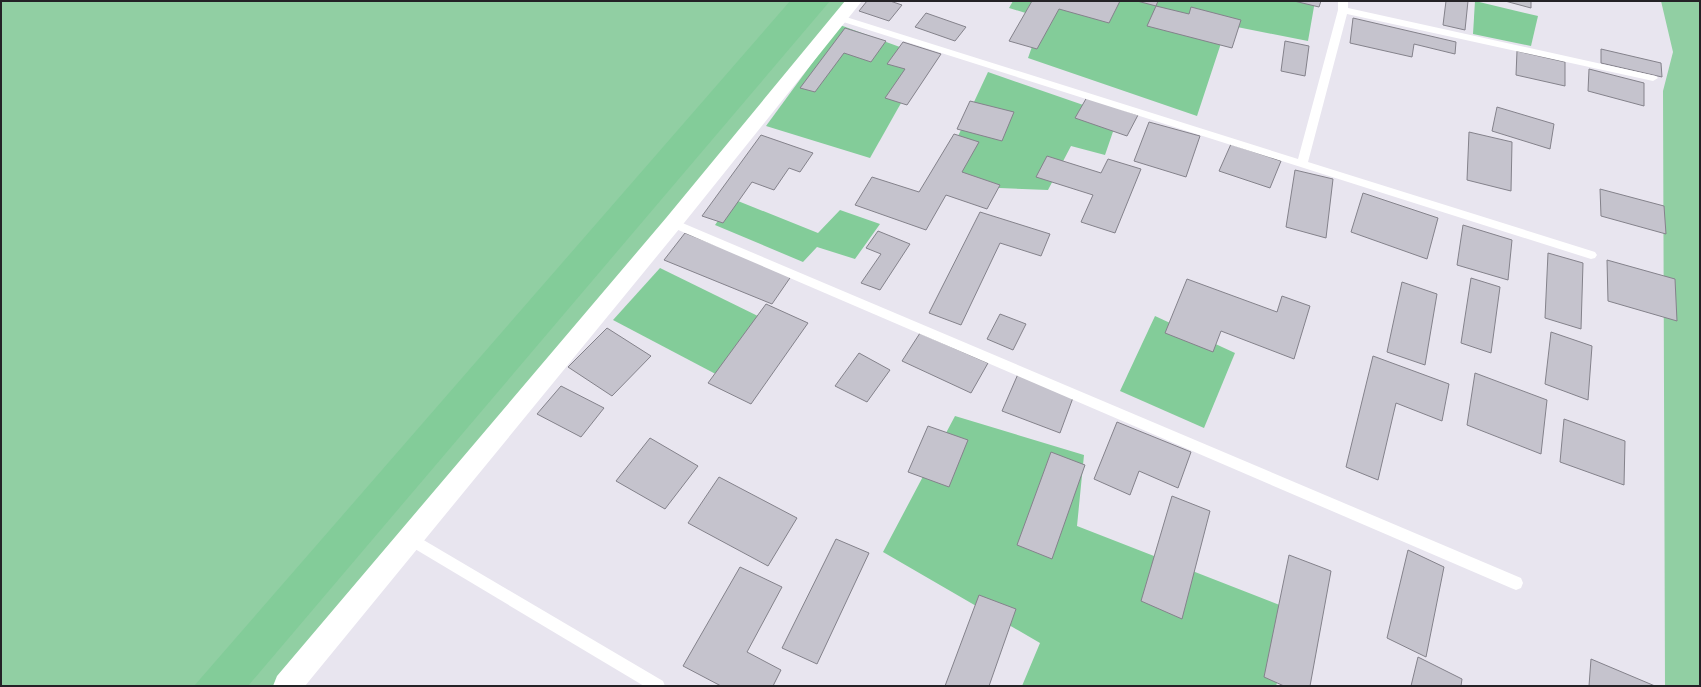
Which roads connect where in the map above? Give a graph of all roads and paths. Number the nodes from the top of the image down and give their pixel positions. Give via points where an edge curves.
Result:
1 (854, 1) edge
2 (1343, 5) edge
3 (840, 18) junction
4 (1653, 78) dead end
5 (1302, 164) junction
6 (673, 222) junction
7 (1591, 255) dead end
8 (410, 538) junction
9 (1516, 583) dead end
10 (287, 686) edge
11 (658, 686) edge

1 - 3 street
2 - 4 lane
2 - 5 lane
3 - 5 lane
3 - 6 street
5 - 7 lane
6 - 8 street
6 - 9 lane
8 - 10 street
8 - 11 lane

